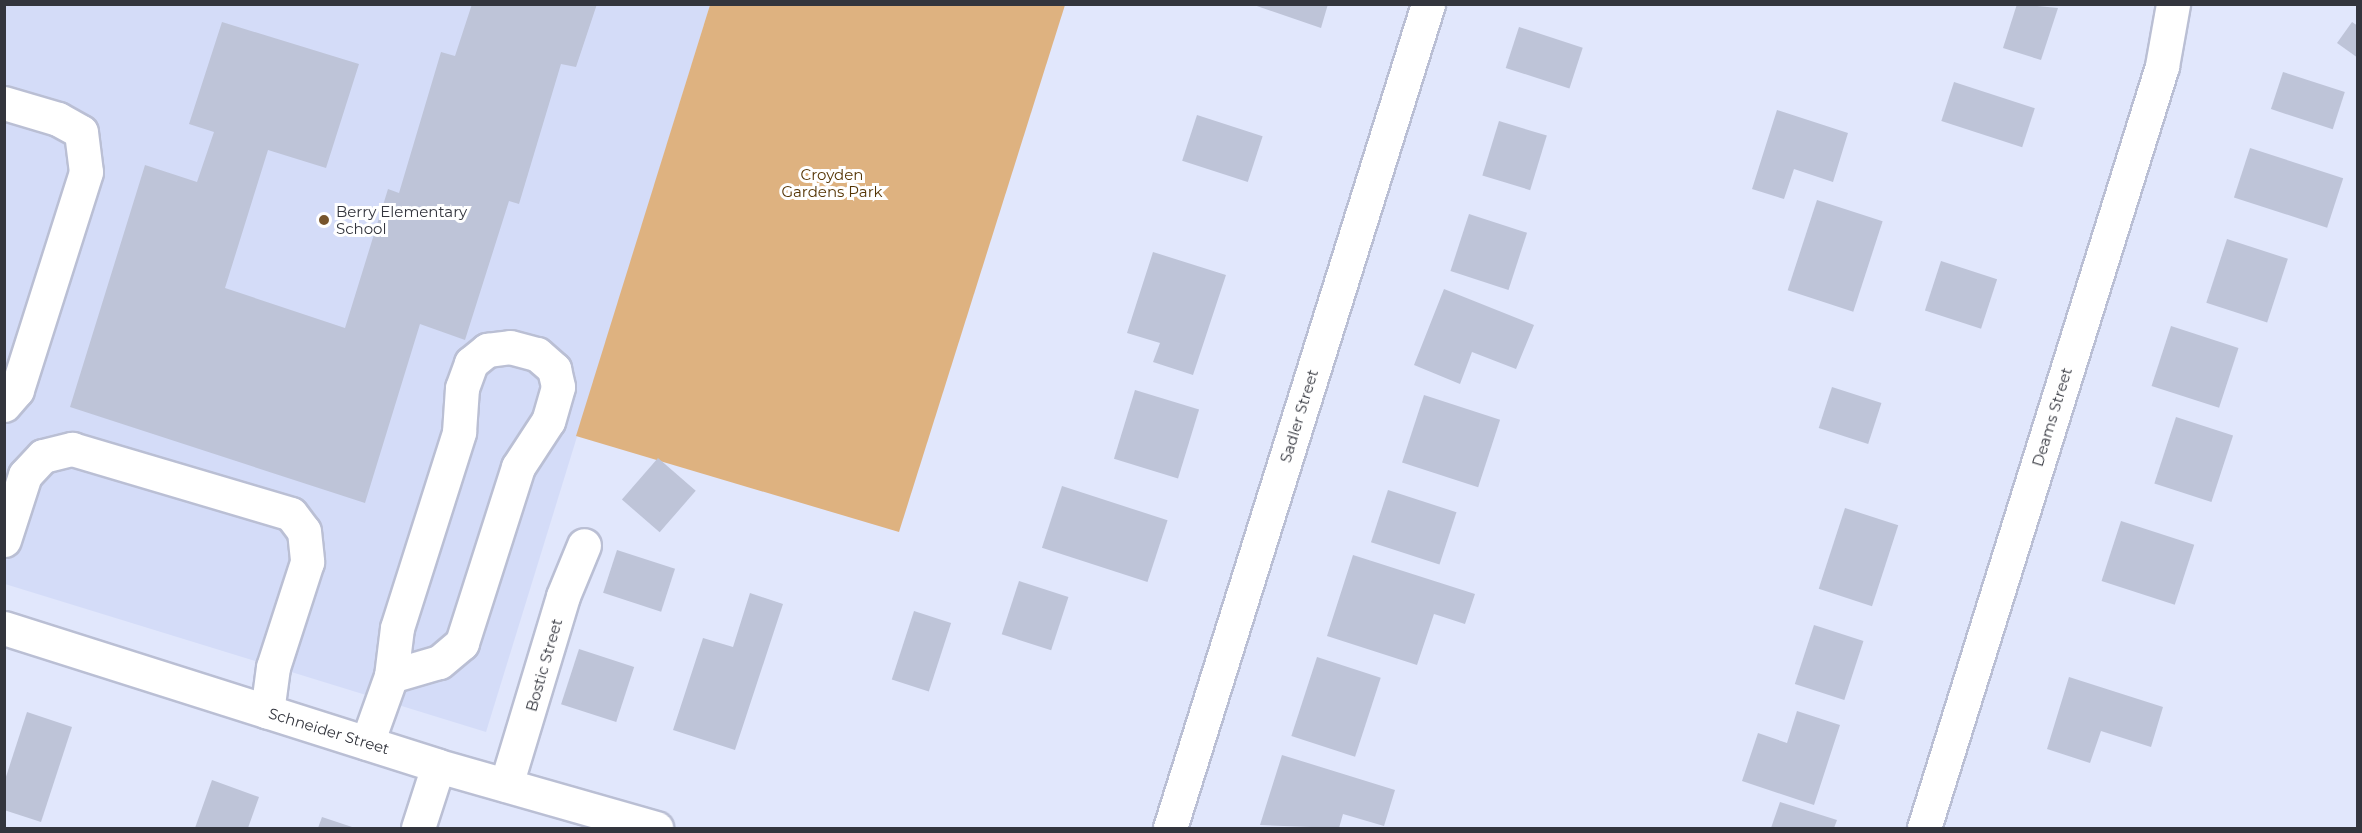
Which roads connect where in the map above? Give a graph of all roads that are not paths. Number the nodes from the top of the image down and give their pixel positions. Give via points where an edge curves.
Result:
1 (1428, 4) edge
2 (2173, 4) edge
3 (4, 103) edge
4 (4, 405) edge
5 (4, 540) edge
6 (584, 545) dead end
7 (4, 628) edge
8 (391, 676) junction
9 (267, 712) junction
10 (367, 743) junction
11 (438, 766) junction
12 (506, 785) junction
13 (418, 828) edge
14 (656, 828) edge
15 (1170, 828) edge
16 (1924, 828) edge

1 - 15 street, Sadler Street
2 - 16 street, Deams Street via 2162,66
3 - 4 street via 58,119 81,132 86,172 17,390
5 - 9 street via 25,475 43,456 72,449 291,514 304,531 308,562 273,667
6 - 12 street, Bostic Street via 563,596
7 - 9 street, Schneider Street
8 - 8 street via 439,662 462,643 518,467 548,421 558,387 554,369 537,354 510,347 487,350 471,363 462,388 459,432 397,628
8 - 10 street
9 - 10 street, Schneider Street
10 - 11 street, Schneider Street
11 - 12 street, Schneider Street
11 - 13 street
12 - 14 street, Schneider Street

